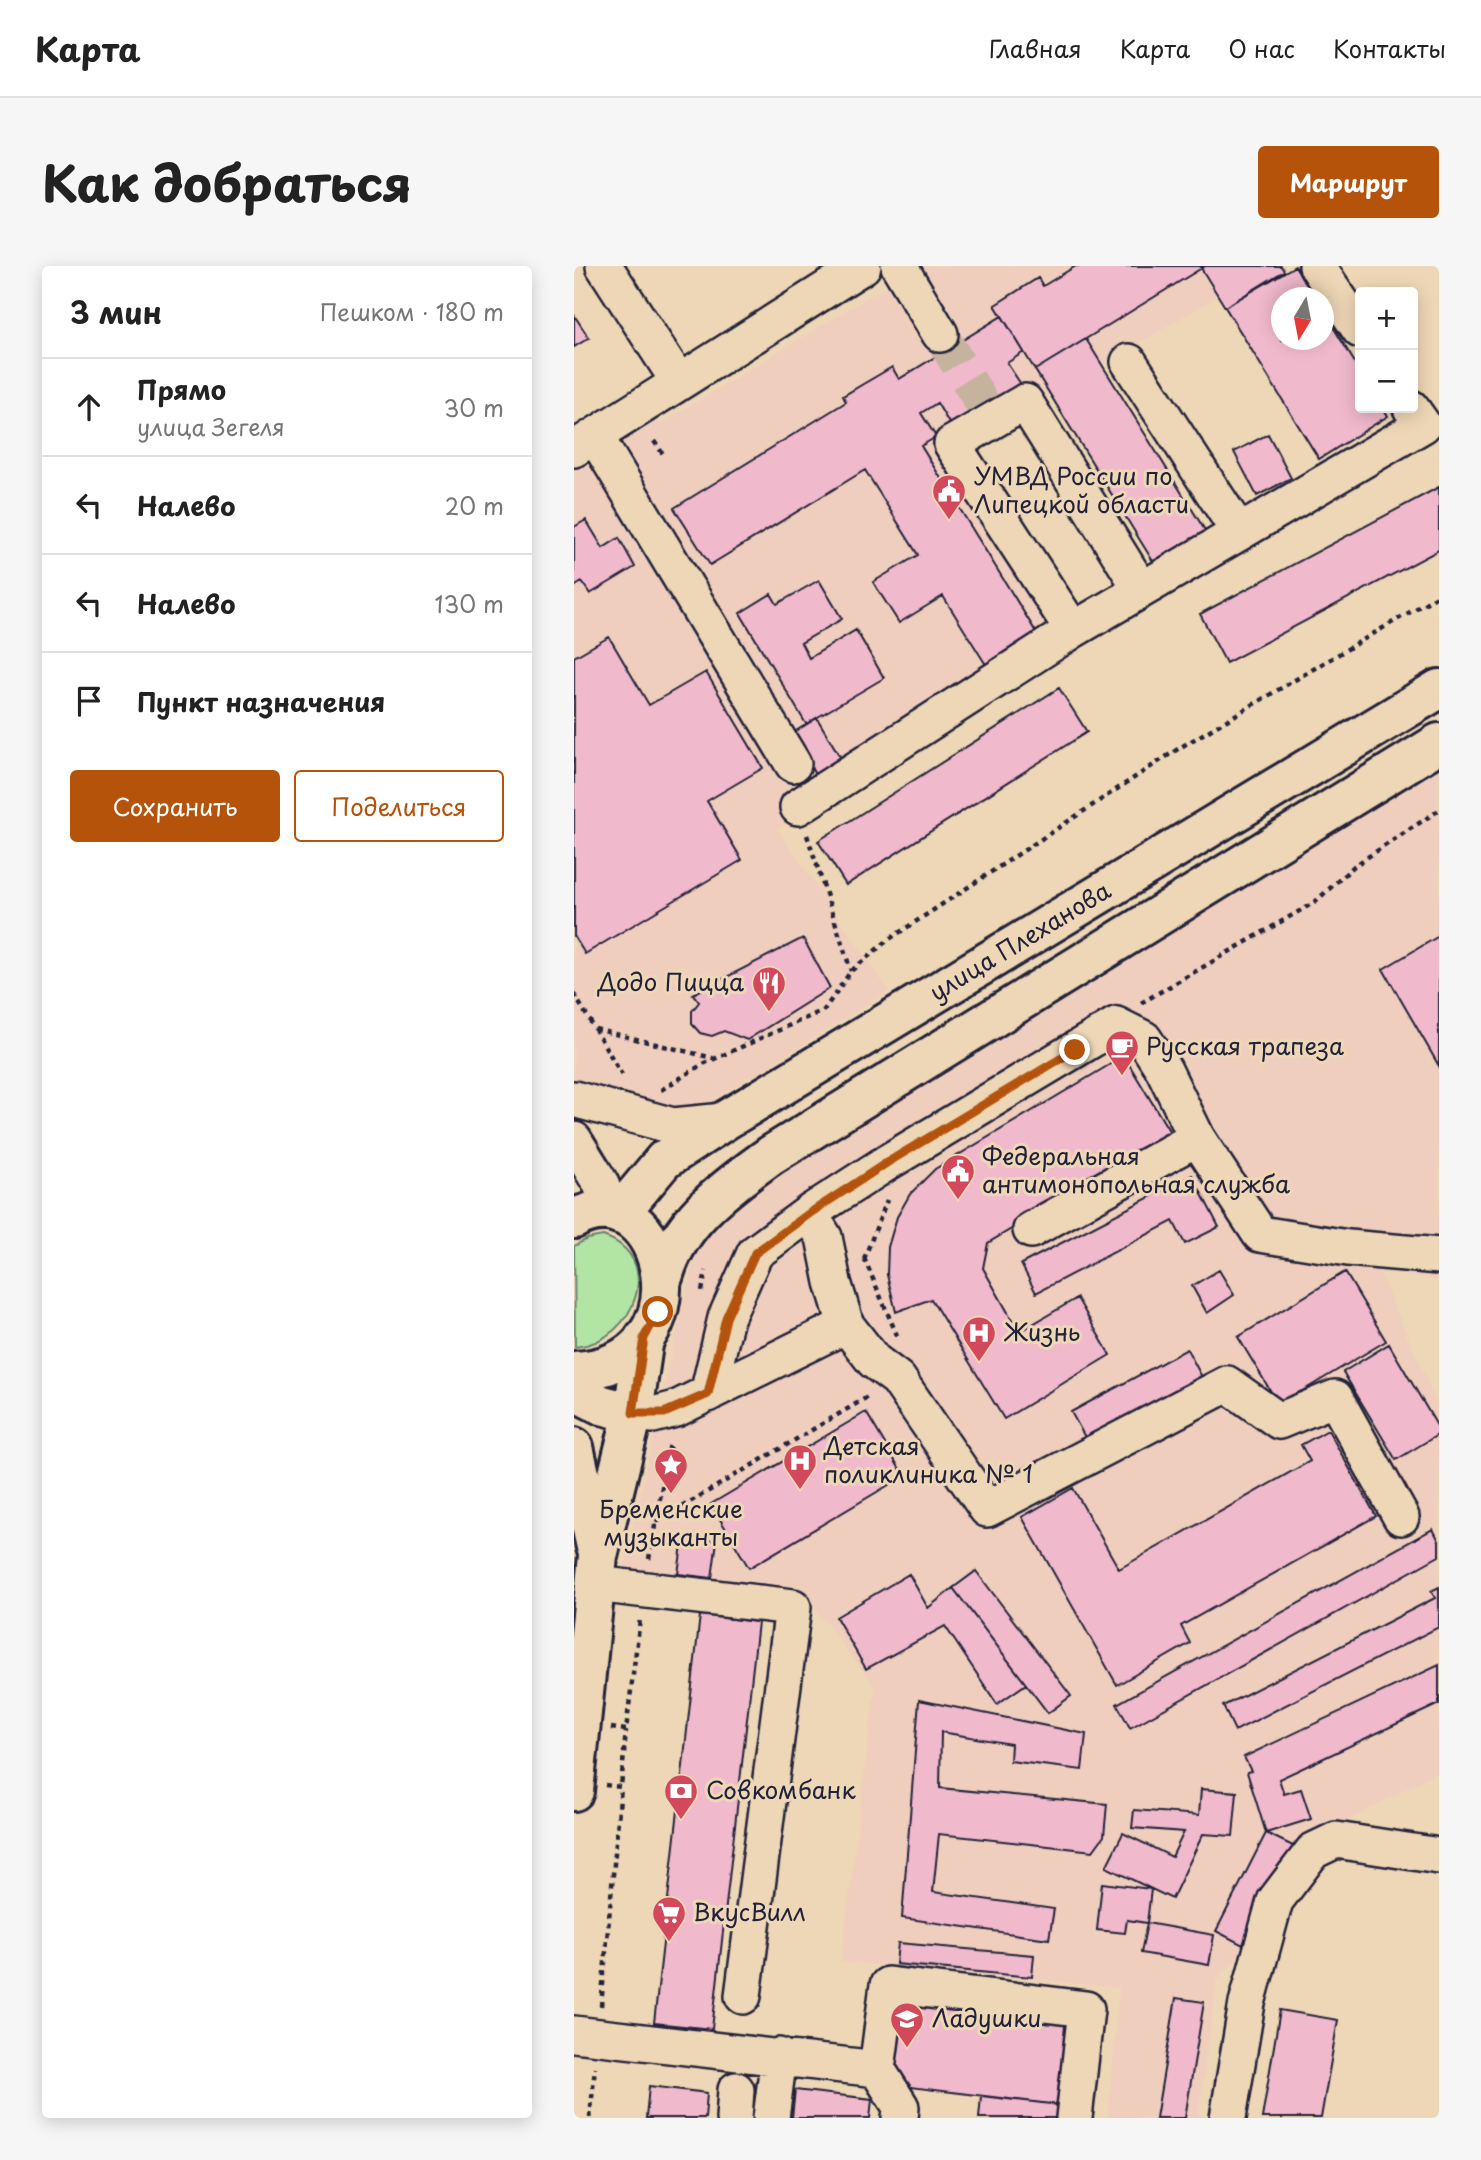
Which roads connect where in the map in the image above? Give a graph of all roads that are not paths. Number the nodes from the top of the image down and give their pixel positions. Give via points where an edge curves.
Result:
1 (604, 266) edge
2 (863, 266) edge
3 (899, 266) edge
4 (1318, 266) edge
5 (1355, 323) edge
6 (940, 334) tunnel mouth
7 (1129, 362) dead end
8 (679, 382) junction
9 (1415, 413) edge
10 (584, 442) edge
11 (1239, 532) junction
12 (1141, 589) junction
13 (1073, 630) junction
14 (1439, 689) edge
15 (1439, 743) edge
16 (793, 764) dead end
17 (798, 807) road end
18 (574, 1099) edge
19 (724, 1121) junction
20 (1197, 1138) junction
21 (574, 1139) edge
22 (810, 1213) junction
23 (601, 1214) edge
24 (1031, 1230) dead end
25 (1439, 1256) edge
26 (663, 1277) junction
27 (846, 1325) junction
28 (644, 1338) junction
29 (574, 1371) edge
30 (574, 1391) edge
31 (708, 1394) junction
32 (633, 1413) junction
33 (574, 1447) edge
34 (1401, 1517) dead end
35 (596, 1570) junction
36 (578, 1733) edge
37 (574, 1791) edge
38 (1439, 1856) edge
39 (744, 1996) dead end
40 (586, 2035) edge
41 (779, 2056) junction
42 (877, 2069) junction
43 (771, 2118) edge
44 (900, 2118) edge
45 (1074, 2118) edge
46 (1228, 2118) edge

1 - 8 street
2 - 8 street
3 - 6 street
4 - 5 street
7 - 11 street
8 - 10 street
9 - 11 street via 1423,425
10 - 16 street
11 - 12 street
12 - 13 street
12 - 13 street via 1025,402 952,444
13 - 17 street
14 - 19 main road, улица Плеханова
15 - 26 main road, улица Плеханова via 771,1155 689,1223 673,1247
18 - 19 street via 673,1126
19 - 23 main road, улица Плеханова via 664,1160
20 - 22 street via 1144,1039 1116,1025
20 - 24 street
20 - 25 street via 1260,1234
21 - 23 street via 601,1184
22 - 27 street via 824,1237
22 - 31 street via 755,1253 726,1318
23 - 26 main road via 640,1229 660,1262
26 - 28 main road, улица Плеханова via 658,1312
27 - 31 street
27 - 34 street via 874,1361 898,1379 987,1509 1227,1384 1279,1421 1335,1398
28 - 29 main road via 606,1366
28 - 32 main road
30 - 32 main road
31 - 32 street via 653,1415
32 - 35 main road
33 - 35 main road
35 - 36 main road
35 - 39 street via 644,1590 793,1607
36 - 37 main road
38 - 46 street via 1336,1840 1313,1850 1275,1901 1247,2003
40 - 41 street
41 - 42 street
41 - 43 street
42 - 44 street via 901,2107
42 - 45 street via 888,1985 1086,2009

